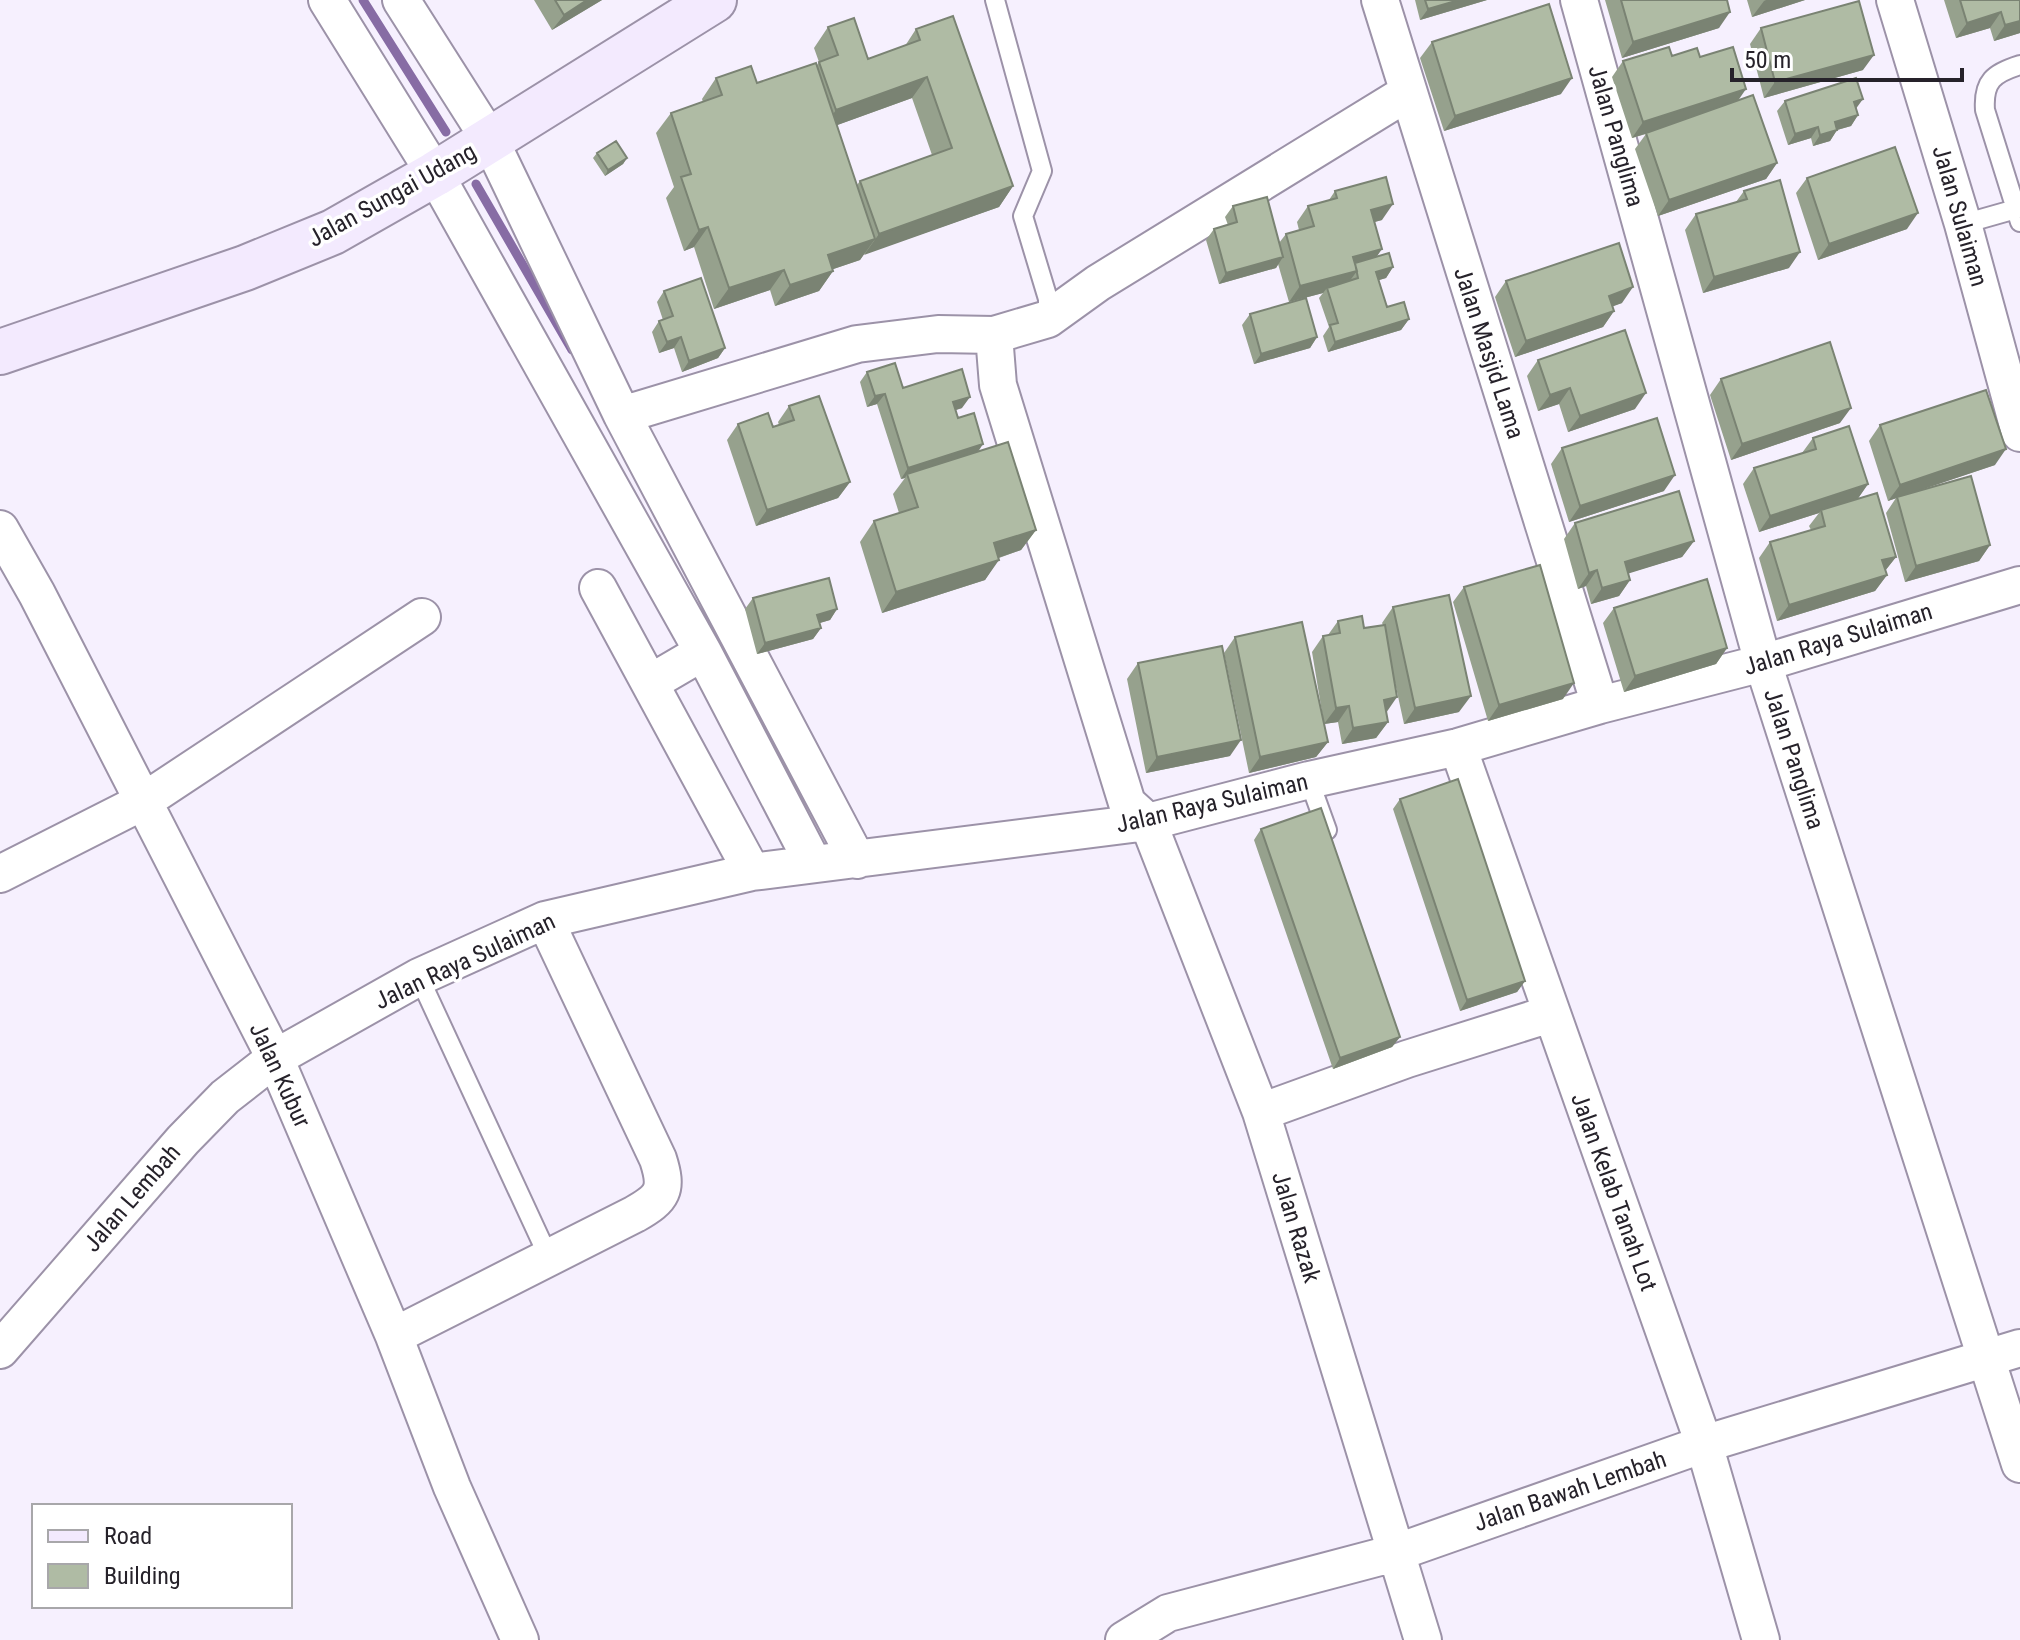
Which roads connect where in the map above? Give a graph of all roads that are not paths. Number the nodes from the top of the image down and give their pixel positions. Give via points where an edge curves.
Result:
1 (327, 0) edge
2 (401, 0) edge
3 (714, 0) edge
4 (995, 0) edge
5 (1380, 0) edge
6 (1579, 0) edge
7 (1895, 0) edge
8 (2020, 65) edge
9 (1407, 93) junction
10 (490, 140) junction
11 (435, 174) junction
12 (2018, 215) edge
13 (1963, 224) junction
14 (1048, 319) junction
15 (994, 335) junction
16 (0, 352) edge
17 (622, 415) junction
18 (2020, 433) edge
19 (0, 529) edge
20 (2020, 585) edge
21 (598, 588) dead end
22 (422, 617) dead end
23 (703, 652) junction
24 (1763, 663) junction
25 (650, 683) junction
26 (1600, 705) junction
27 (1458, 747) junction
28 (1309, 780) junction
29 (144, 801) junction
30 (1148, 822) junction
31 (1335, 853) edge
32 (857, 860) junction
33 (813, 863) junction
34 (752, 872) junction
35 (0, 874) edge
36 (545, 920) junction
37 (419, 977) junction
38 (1550, 1014) junction
39 (275, 1058) junction
40 (1261, 1112) junction
41 (549, 1258) junction
42 (394, 1336) junction
43 (0, 1350) edge
44 (2004, 1353) edge
45 (1704, 1444) junction
46 (2020, 1464) edge
47 (1395, 1553) junction
48 (520, 1640) edge
49 (1124, 1640) edge
50 (1423, 1640) edge
51 (1761, 1640) edge

1 - 11 street
2 - 10 street
3 - 10 street, Jalan Sungai Udang
4 - 14 lane via 1042,171 1023,216 1048,299
5 - 9 street, Jalan Masjid Lama
6 - 24 street, Jalan Panglima
7 - 13 street, Jalan Sulaiman
8 - 12 lane via 1992,78 1984,93
9 - 14 street
9 - 26 street, Jalan Masjid Lama
10 - 11 street, Jalan Sungai Udang
10 - 17 street
11 - 16 street, Jalan Sungai Udang via 318,238 245,268
11 - 23 street
12 - 13 lane
13 - 18 street, Jalan Sulaiman
14 - 15 street
15 - 17 street via 938,334 857,344
15 - 30 street, Jalan Razak via 998,385 1127,803
17 - 32 street
19 - 29 street, Jalan Kubur
20 - 24 street, Jalan Raya Sulaiman
21 - 25 street
22 - 29 street
23 - 25 street
23 - 33 street
24 - 26 street, Jalan Raya Sulaiman
24 - 44 street, Jalan Panglima
25 - 34 street
26 - 27 street, Jalan Raya Sulaiman
27 - 28 street, Jalan Raya Sulaiman
27 - 38 street, Jalan Kelab Tanah Lot
28 - 30 street, Jalan Raya Sulaiman
28 - 31 lane
29 - 35 street
29 - 39 street, Jalan Kubur
30 - 32 street, Jalan Raya Sulaiman
30 - 40 street, Jalan Razak
32 - 33 street, Jalan Raya Sulaiman
33 - 34 street, Jalan Raya Sulaiman
34 - 36 street, Jalan Raya Sulaiman
36 - 37 street, Jalan Raya Sulaiman
36 - 41 street via 665,1179 656,1201
37 - 39 street, Jalan Raya Sulaiman
37 - 41 lane
38 - 40 street via 1405,1052
38 - 45 street, Jalan Kelab Tanah Lot
39 - 42 street, Jalan Kubur
39 - 43 street, Jalan Lembah via 225,1097 183,1140
40 - 47 street, Jalan Razak
41 - 42 street
42 - 48 street, Jalan Kubur via 452,1487
44 - 45 street, Jalan Bawah Lembah
44 - 46 street, Jalan Panglima
45 - 47 street, Jalan Bawah Lembah
45 - 51 street, Jalan Kelab Tanah Lot
47 - 49 street, Jalan Bawah Lembah via 1168,1613
47 - 50 street, Jalan Razak

